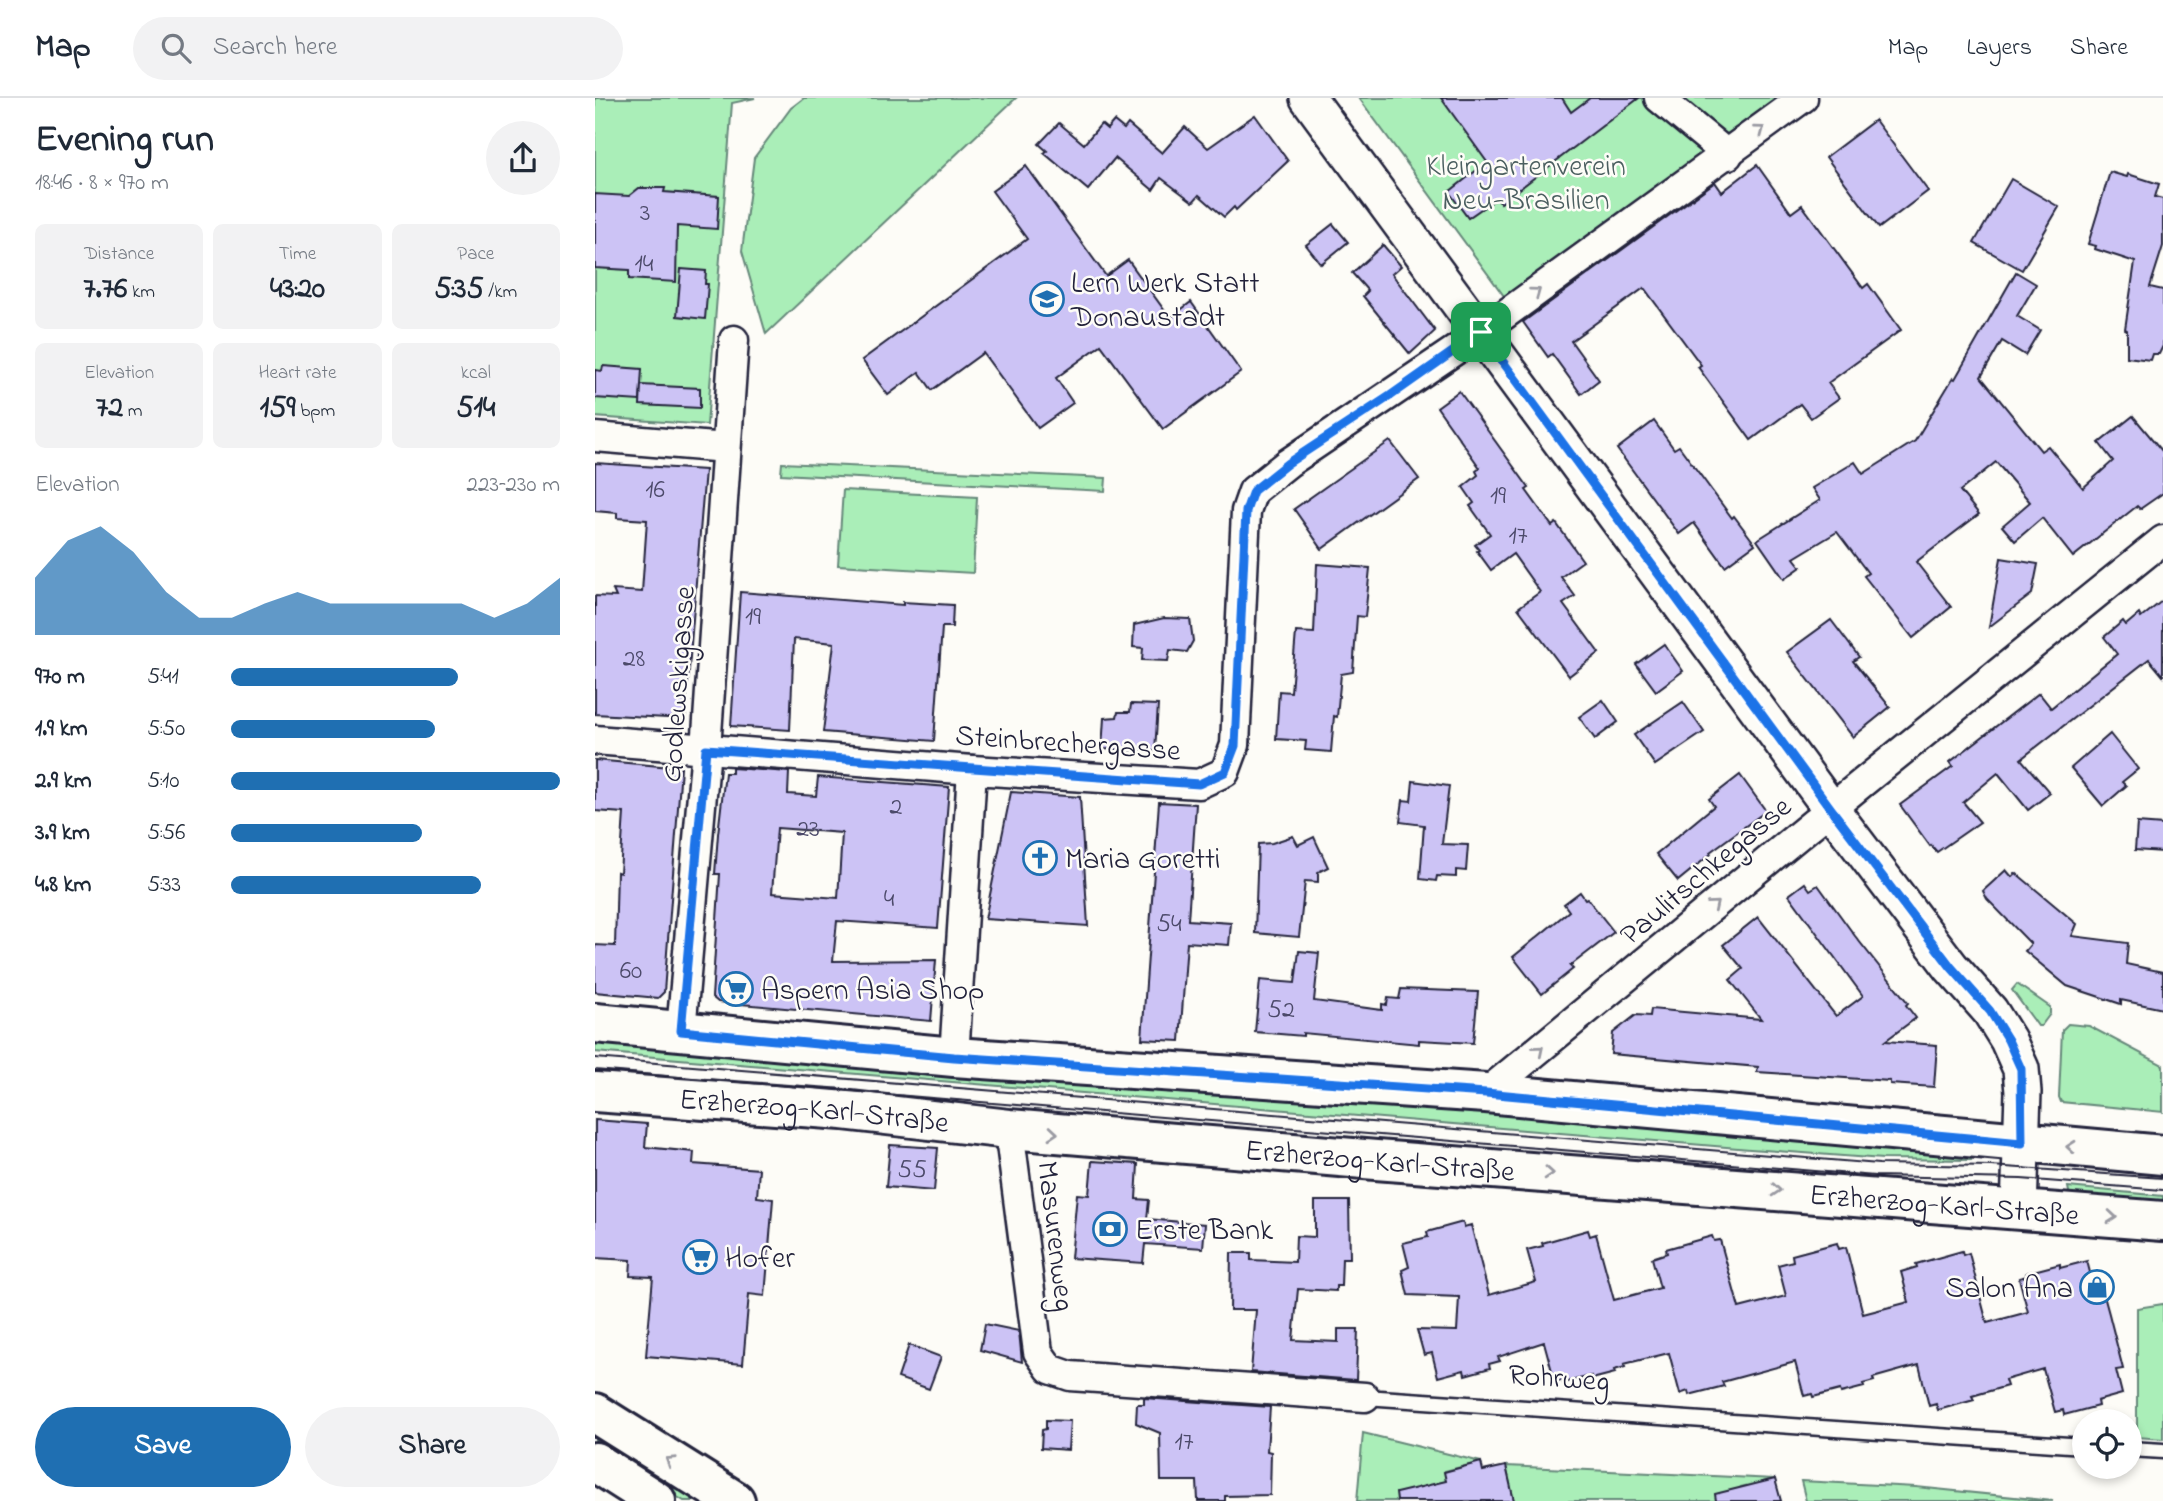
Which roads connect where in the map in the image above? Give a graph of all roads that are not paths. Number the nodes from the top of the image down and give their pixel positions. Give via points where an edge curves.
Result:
1 (1308, 98) edge
2 (1660, 98) edge
3 (1803, 98) edge
4 (1728, 155) junction
5 (1481, 332) junction
6 (734, 340) dead end
7 (595, 437) edge
8 (726, 448) junction
9 (2163, 540) edge
10 (595, 740) edge
11 (706, 749) junction
12 (972, 770) junction
13 (1831, 809) junction
14 (595, 1023) edge
15 (681, 1031) junction
16 (954, 1057) junction
17 (595, 1092) edge
18 (1486, 1093) junction
19 (1009, 1129) junction
20 (2022, 1143) junction
21 (2163, 1155) edge
22 (2019, 1210) junction
23 (2163, 1221) edge
24 (1038, 1352) joint
25 (1365, 1397) joint
26 (595, 1413) edge
27 (2072, 1445) edge
28 (2142, 1450) edge
29 (2163, 1451) edge
30 (595, 1462) edge
31 (656, 1501) edge
32 (735, 1501) edge

1 - 5 street
2 - 4 street
4 -> 3 street, Steinbrechergasse
5 -> 4 street, Steinbrechergasse
5 - 12 street, Steinbrechergasse via 1253,491 1246,511 1235,746 1225,772 1199,784
5 - 13 street
6 - 8 street, Godlewskigasse
7 - 8 street
8 - 11 street, Godlewskigasse
9 - 13 street, Paulitschkegasse
10 - 11 street, Steinbrechergasse
11 - 12 street, Steinbrechergasse
11 - 15 street, Godlewskigasse
12 - 16 street
18 -> 13 street, Paulitschkegasse
13 - 20 street via 2008,1040 2021,1069
14 - 15 main road
15 - 16 main road
16 - 18 main road
17 - 19 main road, Erzherzog-Karl-Straße via 843,1110
18 - 20 main road
19 -> 22 main road, Erzherzog-Karl-Straße
19 - 24 street, Masurenweg
21 -> 20 main road
20 - 22 street
22 -> 23 main road, Erzherzog-Karl-Straße
24 - 25 street, Rohrweg via 1050,1369 1070,1376
25 - 27 lane, Rohrweg
32 -> 26 main road
28 - 29 lane
30 - 31 main road

